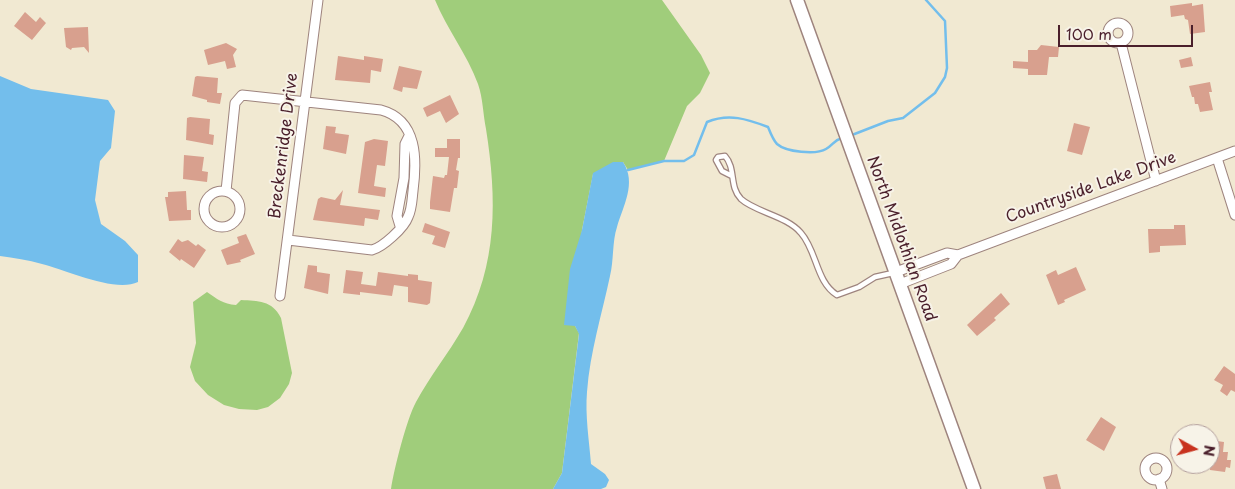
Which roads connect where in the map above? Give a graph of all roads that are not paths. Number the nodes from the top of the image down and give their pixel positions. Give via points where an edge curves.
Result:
1 (318, 0) edge
2 (797, 0) edge
3 (1121, 43) dead end
4 (305, 101) junction
5 (1235, 151) edge
6 (1217, 158) junction
7 (732, 176) junction
8 (1156, 181) junction
9 (226, 191) junction
10 (1235, 215) edge
11 (288, 240) junction
12 (898, 278) junction
13 (280, 296) dead end
14 (1159, 479) dead end
15 (974, 489) edge
16 (1162, 489) edge

1 - 4 street, Breckenridge Drive
2 - 12 main road, North Midlothian Road
3 - 8 street
4 - 9 street via 249,94 239,97 235,103
4 - 11 street, Breckenridge Drive
4 - 11 street via 390,113 398,118 416,154 415,178 408,219 383,246 372,250
5 - 6 street, Countryside Lake Drive
6 - 8 street, Countryside Lake Drive
6 - 10 street
7 - 7 lane via 730,161 725,156 718,157 718,166
7 - 12 lane via 740,198 802,233 828,289 837,295 875,277
8 - 12 street, Countryside Lake Drive via 958,255 947,253
9 - 9 street via 211,194 204,205 207,219 220,227 235,222 240,214 238,198
11 - 13 street, Breckenridge Drive
12 - 15 main road, North Midlothian Road
14 - 16 street

